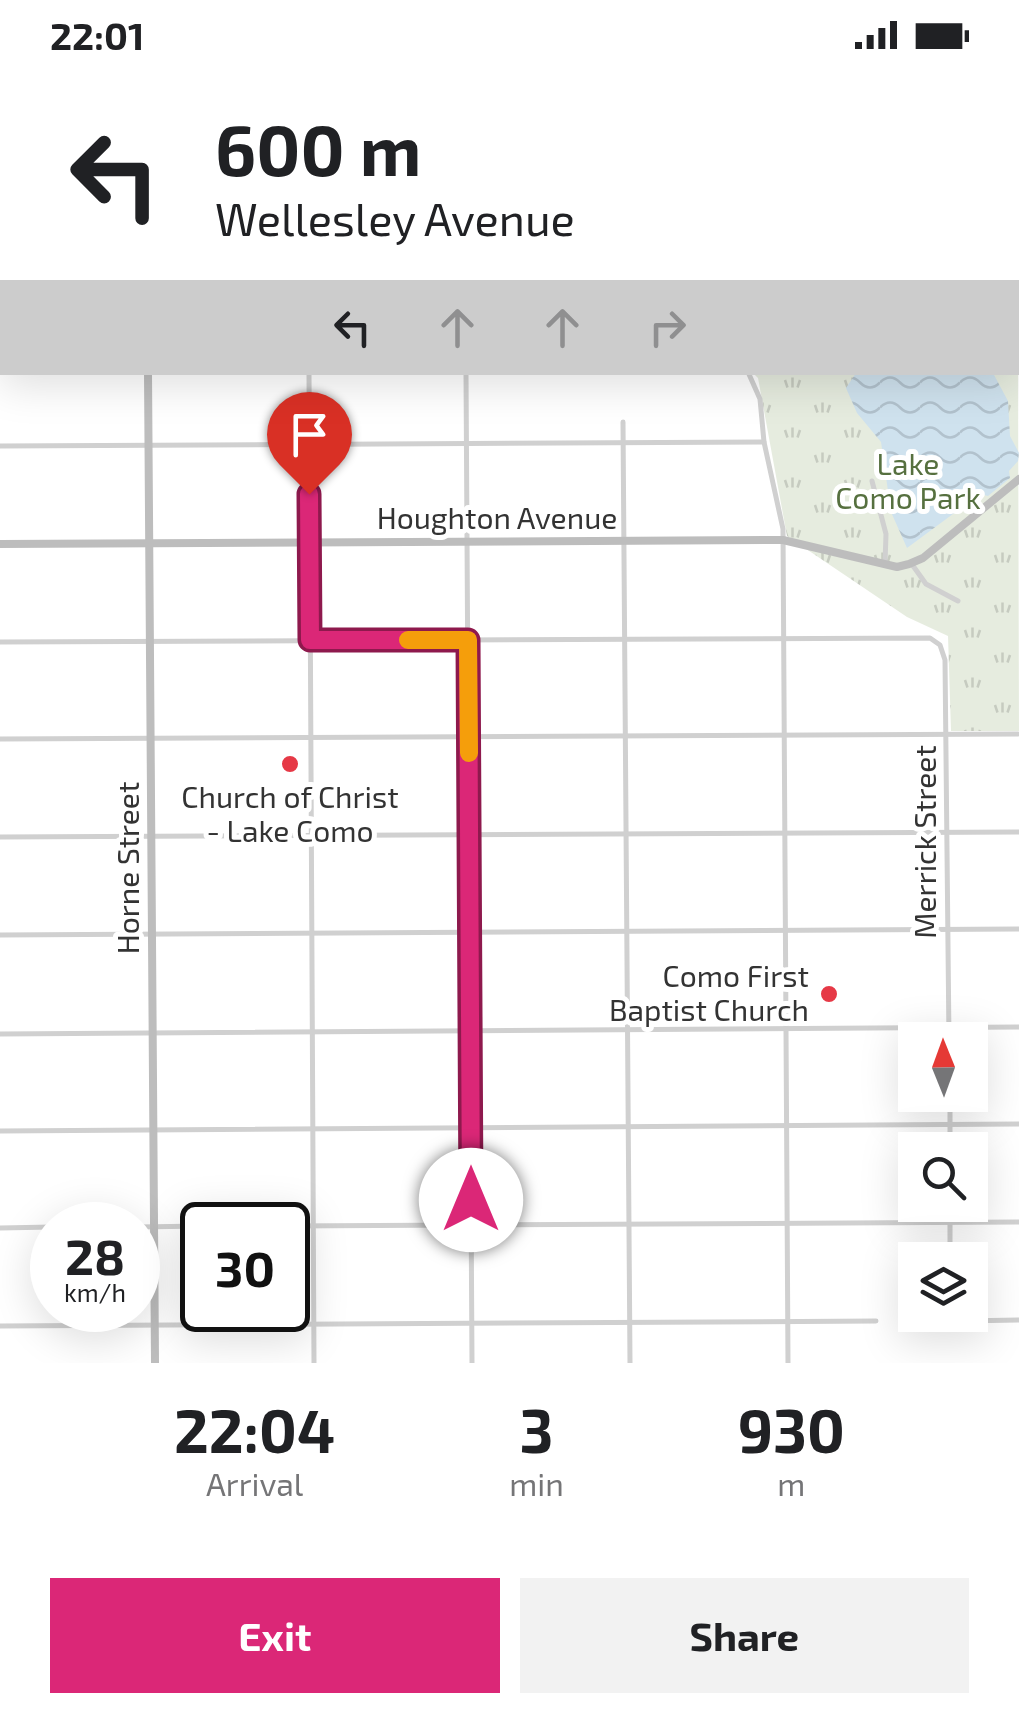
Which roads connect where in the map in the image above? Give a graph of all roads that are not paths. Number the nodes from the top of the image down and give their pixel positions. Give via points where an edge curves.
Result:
1 (148, 375) edge
2 (308, 375) edge
3 (466, 375) edge
4 (750, 375) edge
5 (624, 422) dead end
6 (764, 442) junction
7 (467, 444) junction
8 (624, 444) junction
9 (309, 445) junction
10 (0, 446) edge
11 (149, 446) junction
12 (1019, 480) edge
13 (872, 481) dead end
14 (782, 540) junction
15 (624, 541) junction
16 (310, 542) junction
17 (468, 542) junction
18 (0, 544) edge
19 (150, 544) junction
20 (911, 563) junction
21 (885, 564) junction
22 (958, 601) dead end
23 (783, 638) junction
24 (625, 639) junction
25 (310, 640) junction
26 (468, 640) junction
27 (0, 642) edge
28 (150, 642) junction
29 (948, 734) junction
30 (1018, 734) edge
31 (784, 735) junction
32 (626, 736) junction
33 (468, 737) junction
34 (151, 738) junction
35 (311, 738) junction
36 (0, 739) edge
37 (948, 832) junction
38 (1019, 832) edge
39 (785, 833) junction
40 (469, 834) junction
41 (626, 834) junction
42 (151, 836) junction
43 (311, 836) junction
44 (0, 837) edge
45 (1019, 928) edge
46 (949, 929) junction
47 (786, 930) junction
48 (627, 931) junction
49 (470, 932) junction
50 (312, 933) junction
51 (152, 934) junction
52 (0, 935) edge
53 (949, 1022) edge
54 (898, 1027) edge
55 (988, 1027) edge
56 (1019, 1027) edge
57 (628, 1028) junction
58 (785, 1028) junction
59 (470, 1030) junction
60 (312, 1031) junction
61 (152, 1033) junction
62 (0, 1034) edge
63 (950, 1112) edge
64 (950, 1124) junction
65 (1019, 1124) edge
66 (786, 1125) junction
67 (628, 1126) junction
68 (470, 1128) junction
69 (313, 1129) junction
70 (153, 1130) junction
71 (0, 1131) edge
72 (950, 1132) edge
73 (154, 1202) edge
74 (950, 1222) joint
75 (988, 1222) edge
76 (1019, 1222) edge
77 (786, 1223) junction
78 (629, 1224) junction
79 (471, 1225) junction
80 (310, 1226) edge
81 (314, 1226) junction
82 (30, 1227) edge
83 (0, 1228) edge
84 (950, 1242) edge
85 (988, 1319) edge
86 (1019, 1320) edge
87 (876, 1321) dead end
88 (630, 1322) junction
89 (787, 1322) junction
90 (472, 1323) junction
91 (314, 1324) junction
92 (160, 1325) edge
93 (0, 1326) edge
94 (30, 1326) edge
95 (154, 1332) edge
96 (154, 1363) edge
97 (314, 1363) edge
98 (472, 1363) edge
99 (630, 1363) edge
100 (788, 1363) edge

1 - 11 street, Horne Street
2 - 9 street
3 - 7 street
4 - 6 street
5 - 8 street
6 - 8 street
6 - 14 street
7 - 8 street
7 - 9 street
7 - 17 street
8 - 15 street
9 - 11 street
9 - 16 street
10 - 11 street
11 - 19 street, Horne Street
12 - 20 street, Houghton Avenue
13 - 21 street via 886,534
14 - 15 street, Houghton Avenue
14 - 21 street, Houghton Avenue
14 - 23 street
15 - 17 street, Houghton Avenue
15 - 24 street
16 - 17 street, Houghton Avenue
16 - 19 street, Houghton Avenue
16 - 25 street
17 - 26 street
18 - 19 street, Houghton Avenue
19 - 28 street, Horne Street
20 - 21 street, Houghton Avenue
20 - 22 street via 926,584
23 - 24 street
23 - 29 street, Merrick Street via 921,636 940,645
23 - 31 street
24 - 26 street
24 - 32 street
25 - 26 street
25 - 28 street
25 - 35 street
26 - 33 street
27 - 28 street
28 - 34 street, Horne Street
29 - 30 street
29 - 31 street
29 - 37 street, Merrick Street
31 - 32 street
31 - 39 street
32 - 33 street
32 - 41 street
33 - 35 street
33 - 40 street
34 - 35 street
34 - 36 street
34 - 42 street, Horne Street
35 - 43 street
37 - 38 street
37 - 39 street
37 - 46 street, Merrick Street
39 - 41 street
39 - 47 street
40 - 41 street
40 - 43 street
40 - 49 street
41 - 48 street
42 - 43 street
42 - 44 street
42 - 51 street, Horne Street
43 - 50 street
45 - 46 street
46 - 47 street
46 - 53 street, Merrick Street
47 - 48 street
47 - 58 street
48 - 49 street
48 - 57 street
49 - 50 street
49 - 59 street
50 - 51 street
50 - 60 street
51 - 52 street
51 - 61 street, Horne Street
54 - 58 street
55 - 56 street
57 - 58 street
57 - 59 street
57 - 67 street
58 - 66 street
59 - 60 street
59 - 68 street
60 - 61 street
60 - 69 street
61 - 62 street
61 - 70 street, Horne Street
63 - 64 street
64 - 65 street
64 - 66 street
64 - 72 street
66 - 67 street
66 - 77 street
67 - 68 street
67 - 78 street
68 - 69 street
68 - 79 street
69 - 70 street
69 - 81 street
70 - 71 street
70 - 73 street, Horne Street
74 - 77 street
74 - 84 street
75 - 76 street
77 - 78 street
77 - 89 street
78 - 79 street
78 - 88 street
79 - 81 street
79 - 90 street
80 - 81 street
81 - 91 street
82 - 83 street
85 - 86 street
87 - 89 street
88 - 89 street
88 - 90 street
88 - 99 street
89 - 100 street
90 - 91 street
90 - 98 street
91 - 92 street
91 - 97 street
93 - 94 street
95 - 96 street, Horne Street

